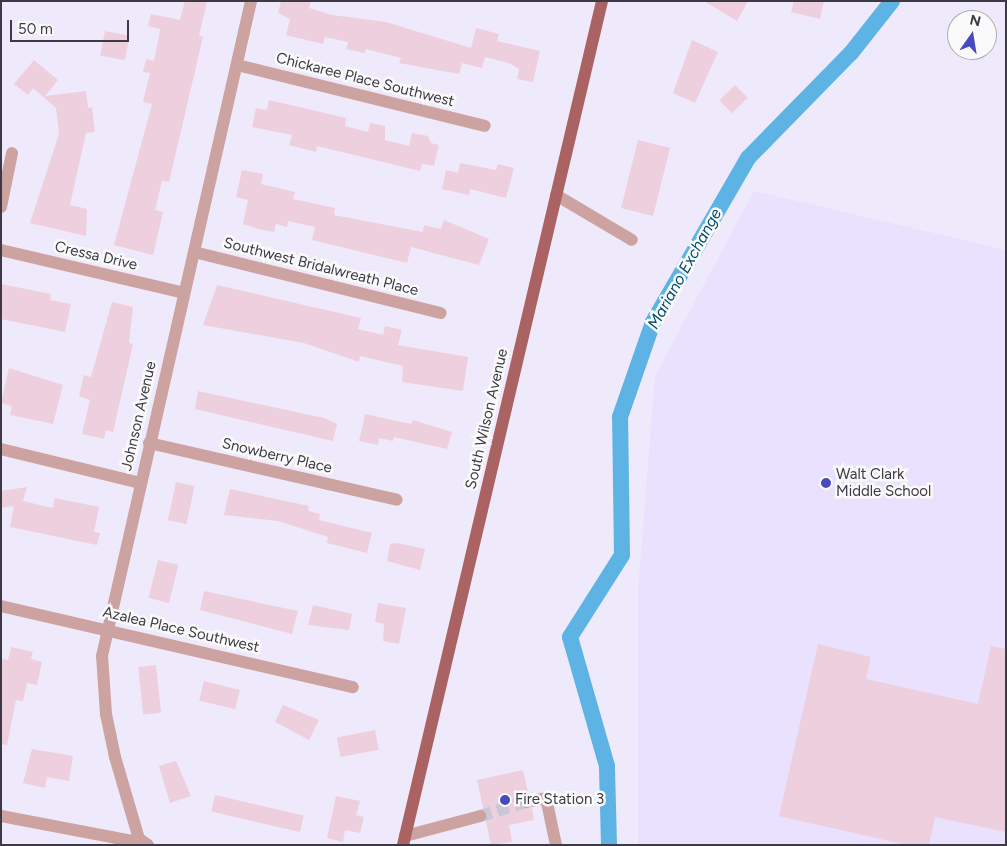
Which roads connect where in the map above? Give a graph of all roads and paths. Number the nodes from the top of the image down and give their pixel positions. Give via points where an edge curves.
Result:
1 (251, 1) edge
2 (602, 1) edge
3 (237, 65) junction
4 (485, 126) dead end
5 (12, 153) dead end
6 (556, 195) junction
7 (1, 207) edge
8 (632, 240) dead end
9 (1, 250) edge
10 (194, 252) junction
11 (184, 293) junction
12 (441, 313) dead end
13 (149, 443) junction
14 (1, 449) edge
15 (140, 483) junction
16 (397, 500) dead end
17 (1, 606) edge
18 (107, 628) junction
19 (353, 687) dead end
20 (526, 802) tunnel mouth
21 (1, 816) edge
22 (480, 816) tunnel mouth
23 (404, 840) edge
24 (143, 842) edge
25 (556, 845) edge

1 - 3 street, Johnson Avenue
2 - 6 main road, South Wilson Avenue
3 - 4 street, Chickaree Place Southwest
3 - 10 street, Johnson Avenue
5 - 7 street
6 - 8 street
6 - 23 main road, South Wilson Avenue
9 - 11 street, Cressa Drive
10 - 11 street, Johnson Avenue
10 - 12 street, Southwest Bridalwreath Place
11 - 13 street, Johnson Avenue
13 - 15 street, Johnson Avenue
13 - 16 street, Snowberry Place
14 - 15 street
15 - 18 street, Johnson Avenue
17 - 18 street, Azalea Place Southwest
18 - 19 street, Azalea Place Southwest
18 - 24 street, Johnson Avenue via 102,656 106,714
20 - 25 street via 546,798
21 - 24 street
22 - 23 street

